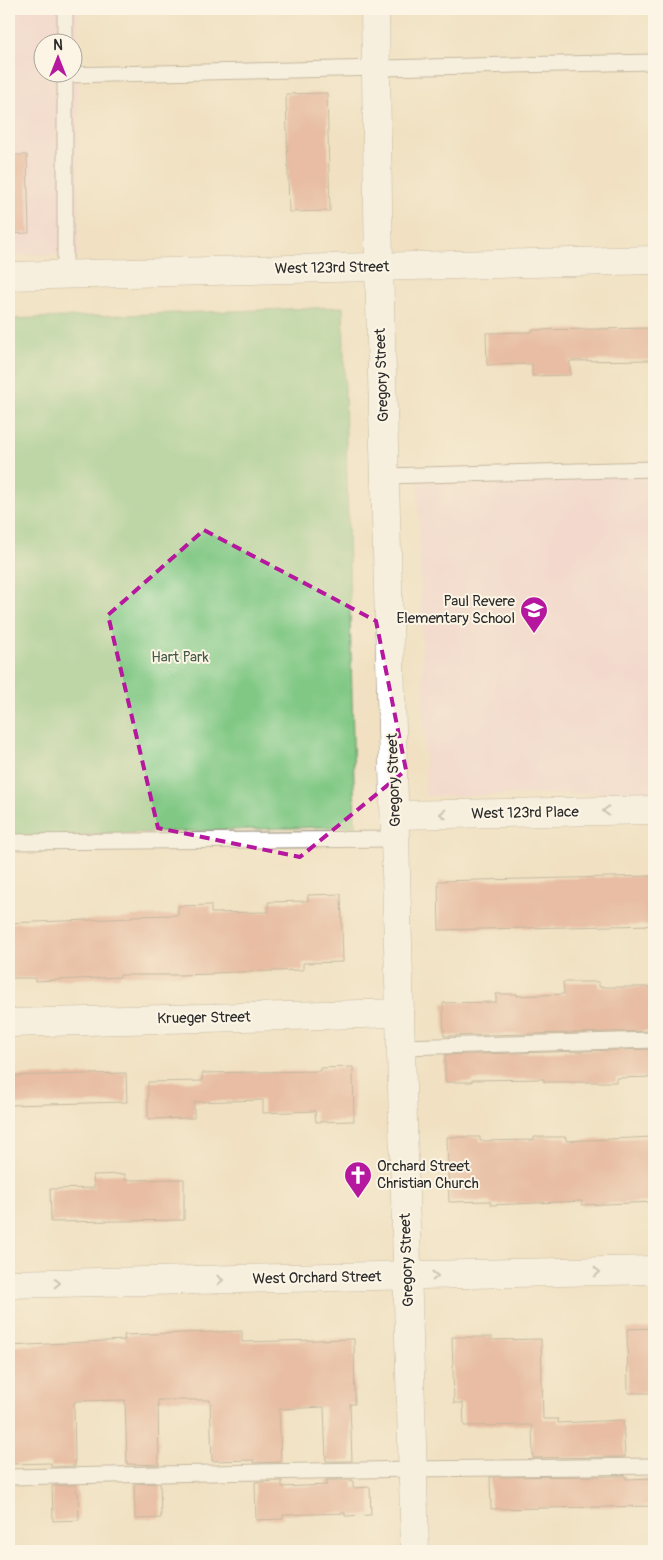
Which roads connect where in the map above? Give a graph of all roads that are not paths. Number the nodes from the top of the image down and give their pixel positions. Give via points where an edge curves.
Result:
1 (65, 9) edge
2 (375, 9) edge
3 (65, 32) edge
4 (654, 62) edge
5 (376, 68) junction
6 (82, 74) edge
7 (65, 82) edge
8 (654, 260) edge
9 (379, 267) junction
10 (65, 274) junction
11 (9, 276) edge
12 (654, 469) edge
13 (385, 476) junction
14 (654, 810) edge
15 (395, 827) junction
16 (9, 842) edge
17 (400, 1013) junction
18 (9, 1023) edge
19 (654, 1040) edge
20 (401, 1047) junction
21 (654, 1270) edge
22 (408, 1276) junction
23 (9, 1284) edge
24 (654, 1466) edge
25 (413, 1468) junction
26 (9, 1477) edge
27 (415, 1551) edge

1 - 3 lane
2 - 5 street, Gregory Street
4 - 5 lane
5 - 6 lane
5 - 9 street, Gregory Street
7 - 10 lane
8 - 9 street, West 123rd Street
9 - 10 street, West 123rd Street
9 - 13 street, Gregory Street
10 - 11 street, West 123rd Street
12 - 13 lane
13 - 15 street, Gregory Street
14 -> 15 street, West 123rd Place
15 - 16 lane
15 - 17 street, Gregory Street
17 - 18 street, Krueger Street
17 - 20 street, Gregory Street
19 - 20 lane
20 - 22 street, Gregory Street
22 -> 21 street, West Orchard Street
23 -> 22 street, West Orchard Street
22 - 25 street, Gregory Street
24 - 25 lane
25 - 26 lane
25 - 27 street, Gregory Street

